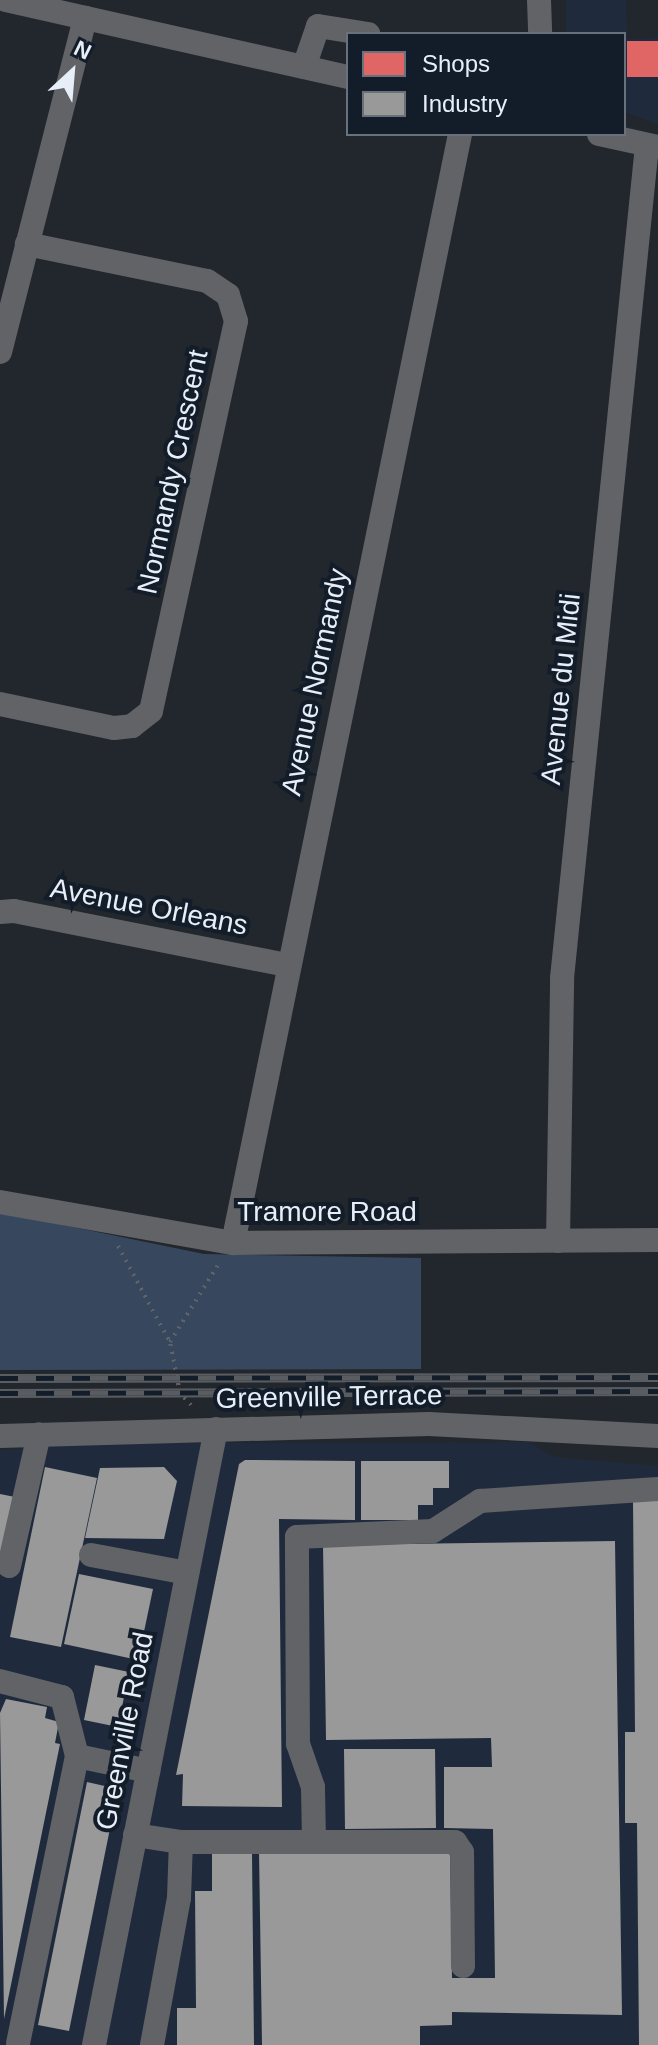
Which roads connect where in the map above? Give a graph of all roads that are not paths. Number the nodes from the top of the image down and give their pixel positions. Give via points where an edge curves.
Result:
1 (6, 0) edge
2 (539, 0) edge
3 (85, 18) junction
4 (356, 32) edge
5 (540, 32) edge
6 (304, 67) junction
7 (346, 77) edge
8 (460, 136) edge
9 (608, 136) edge
10 (652, 146) edge
11 (27, 244) junction
12 (0, 352) edge
13 (0, 704) edge
14 (0, 912) edge
15 (287, 965) junction
16 (0, 1202) edge
17 (658, 1240) edge
18 (558, 1241) junction
19 (233, 1243) junction
20 (216, 1429) junction
21 (39, 1434) junction
22 (0, 1436) edge
23 (658, 1436) edge
24 (658, 1489) edge
25 (91, 1555) dead end
26 (9, 1566) dead end
27 (187, 1573) junction
28 (0, 1681) edge
29 (77, 1756) junction
30 (148, 1771) junction
31 (135, 1835) junction
32 (314, 1841) junction
33 (181, 1842) junction
34 (463, 1966) dead end
35 (13, 2042) edge
36 (94, 2045) edge
37 (152, 2045) edge

1 - 3 street
2 - 5 street
3 - 6 street
3 - 11 street
4 - 6 street via 318,26
6 - 7 street
8 - 15 street, Avenue Normandy
9 - 10 street
10 - 18 street, Avenue du Midi via 562,978
11 - 12 street
11 - 13 street, Normandy Crescent via 207,281 228,295 236,321 151,711 132,726 114,728
14 - 15 street, Avenue Orleans
15 - 19 street, Avenue Normandy
16 - 19 street, Tramore Road
17 - 18 street, Tramore Road
18 - 19 street, Tramore Road
20 - 21 street, Greenville Terrace
20 - 23 street, Greenville Terrace via 429,1424
20 - 27 street, Greenville Road
21 - 22 street, Greenville Terrace
21 - 26 street
24 - 32 street via 480,1501 433,1531 297,1537 298,1744 313,1787
25 - 27 street
27 - 30 street, Greenville Road
28 - 29 street via 62,1697
29 - 30 street
29 - 35 street
30 - 31 street, Greenville Road
31 - 33 street
31 - 36 street, Greenville Road
32 - 33 street
32 - 34 street via 459,1844
33 - 37 street via 179,1898

